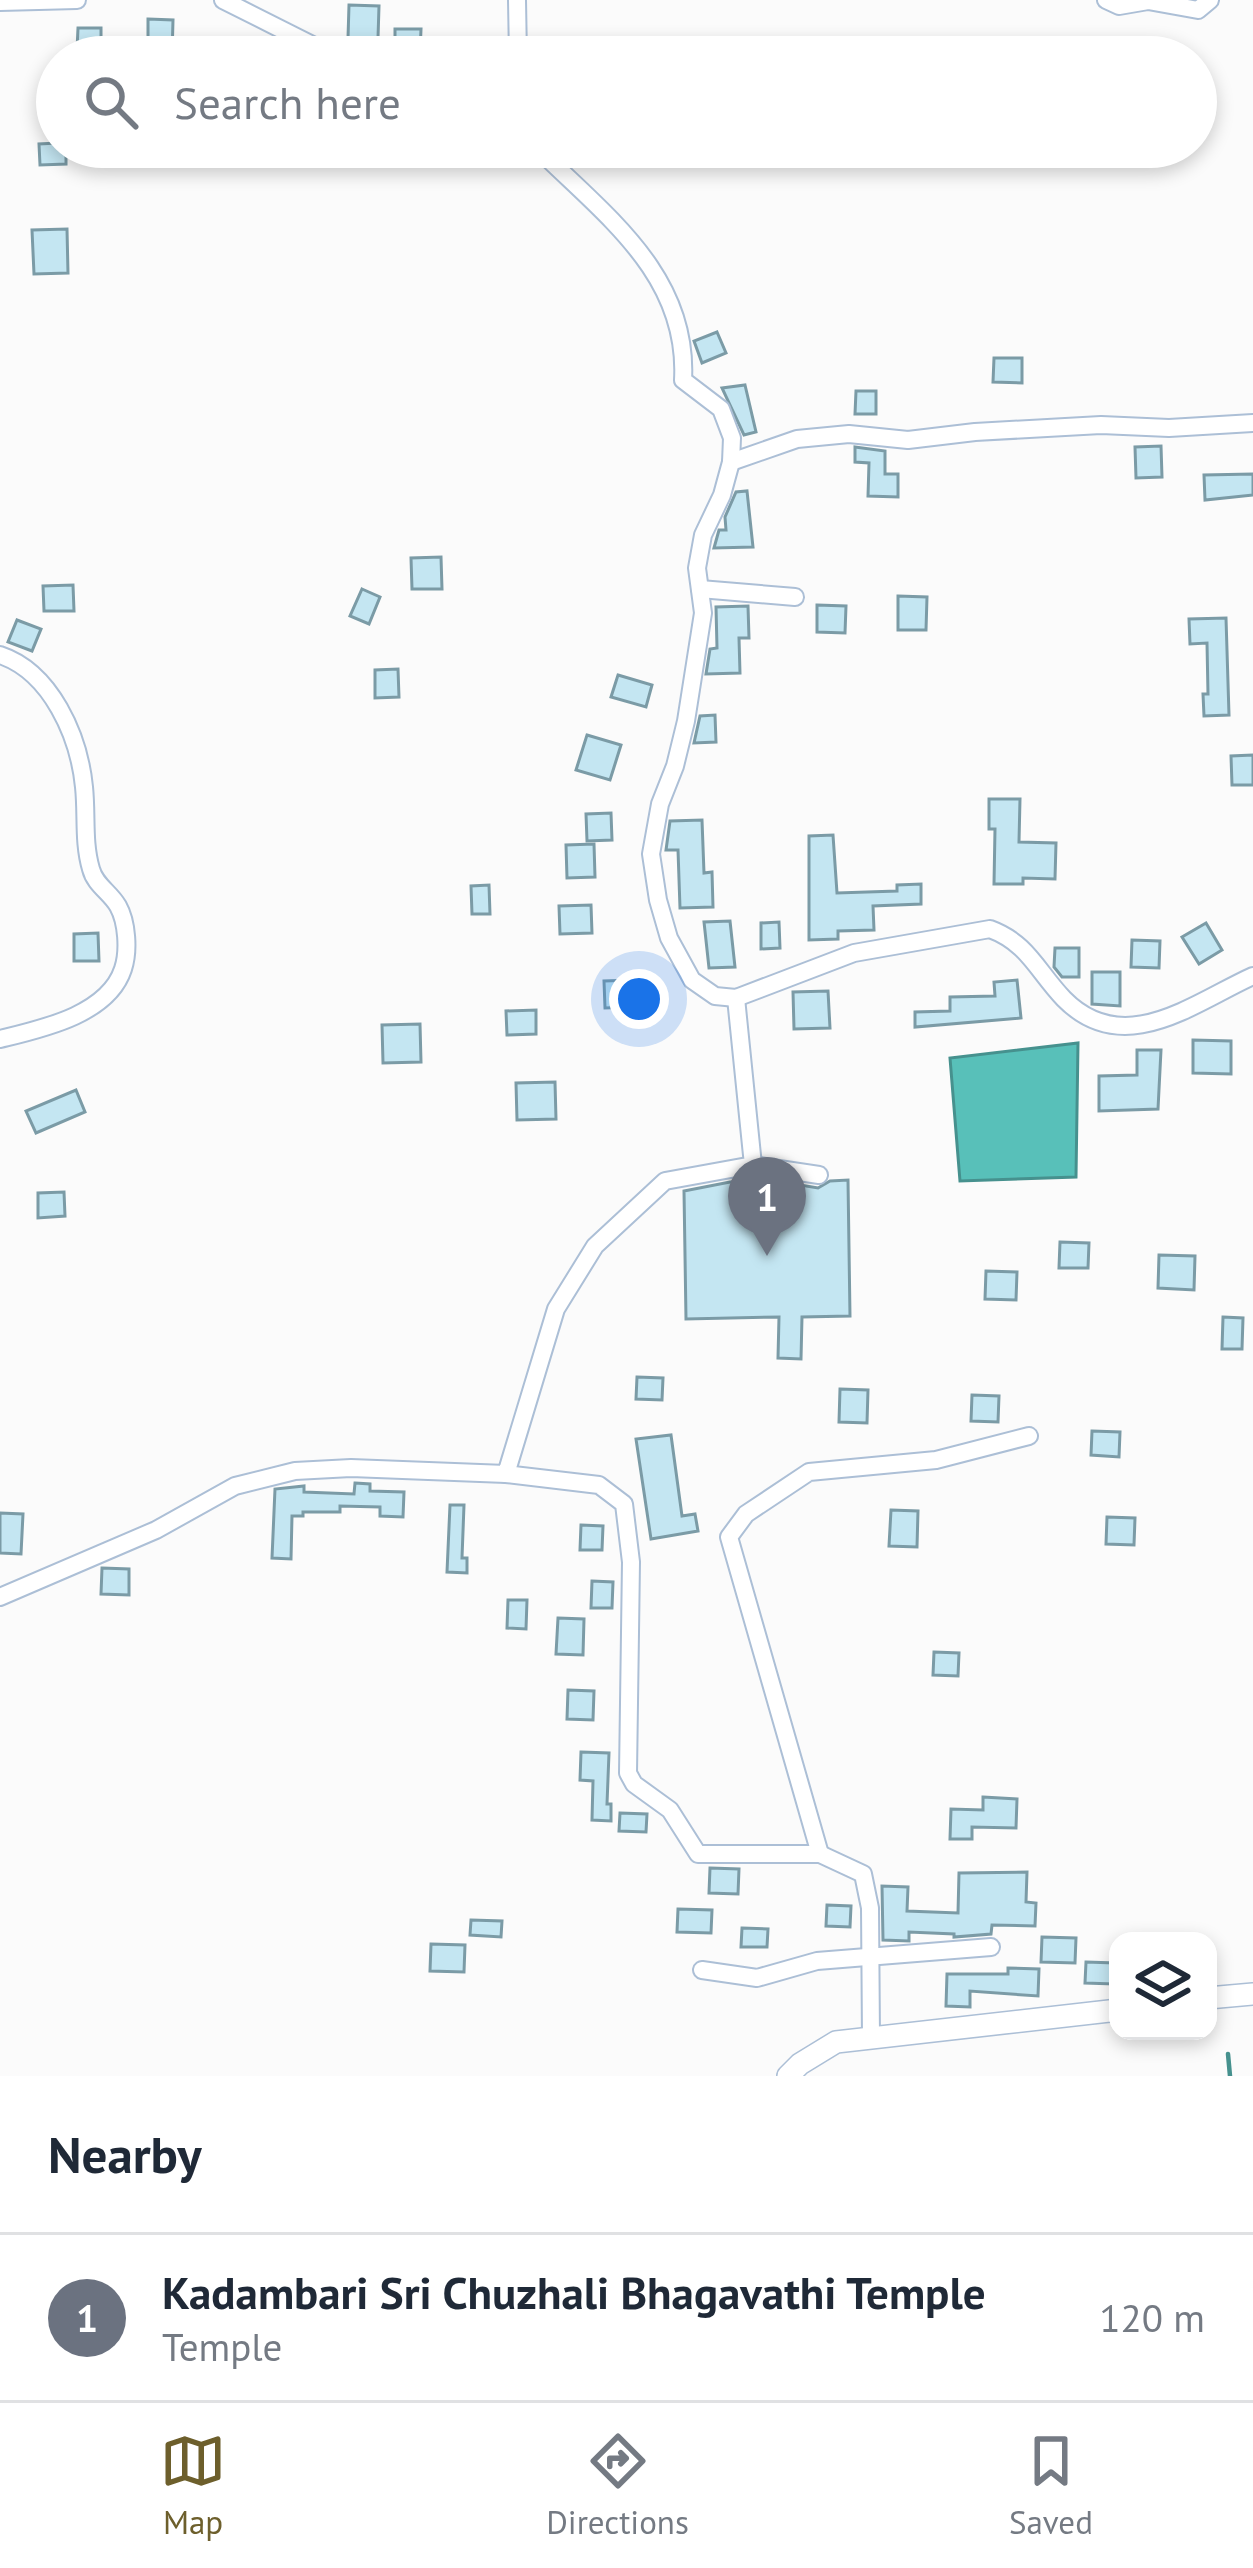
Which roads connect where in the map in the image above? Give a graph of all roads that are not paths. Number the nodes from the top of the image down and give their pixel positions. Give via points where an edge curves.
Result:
1 (77, 0) edge
2 (223, 0) edge
3 (517, 0) edge
4 (1106, 0) edge
5 (1210, 0) edge
6 (0, 2) edge
7 (294, 36) edge
8 (518, 36) edge
9 (562, 168) edge
10 (1253, 423) edge
11 (731, 462) junction
12 (700, 590) junction
13 (795, 597) dead end
14 (0, 655) edge
15 (1253, 976) edge
16 (736, 998) junction
17 (0, 1039) edge
18 (753, 1165) junction
19 (820, 1175) dead end
20 (1029, 1436) dead end
21 (506, 1474) junction
22 (0, 1598) edge
23 (820, 1854) junction
24 (991, 1947) dead end
25 (870, 1959) junction
26 (702, 1970) dead end
27 (1253, 1994) edge
28 (1217, 1997) edge
29 (1109, 2011) edge
30 (871, 2037) junction
31 (788, 2076) edge

1 - 6 street
2 - 7 street
3 - 8 street
4 - 5 street via 1198,10
9 - 11 street via 660,278 677,318 683,380 721,409
10 - 11 street via 908,440 849,434 797,439
11 - 12 street via 703,536
12 - 13 street
12 - 16 street via 686,721 651,854 669,938 692,980 715,996
14 - 17 street via 44,684 79,752 92,876 118,907 126,948 123,971 87,1010
15 - 16 street via 1166,1022 1098,1020 1065,1000 1032,955 990,929 854,952
16 - 18 street
18 - 19 street
18 - 21 street via 665,1180 595,1246 556,1309
20 - 23 street via 936,1460 809,1472 746,1514 729,1537
21 - 22 street via 351,1468 275,1476 235,1486 157,1530
21 - 23 street via 599,1485 624,1504 634,1784 670,1810 698,1854
23 - 25 street via 863,1874
24 - 25 street
25 - 26 street via 817,1961 758,1978
25 - 30 street
27 - 28 street
29 - 30 street
30 - 31 street via 836,2042

